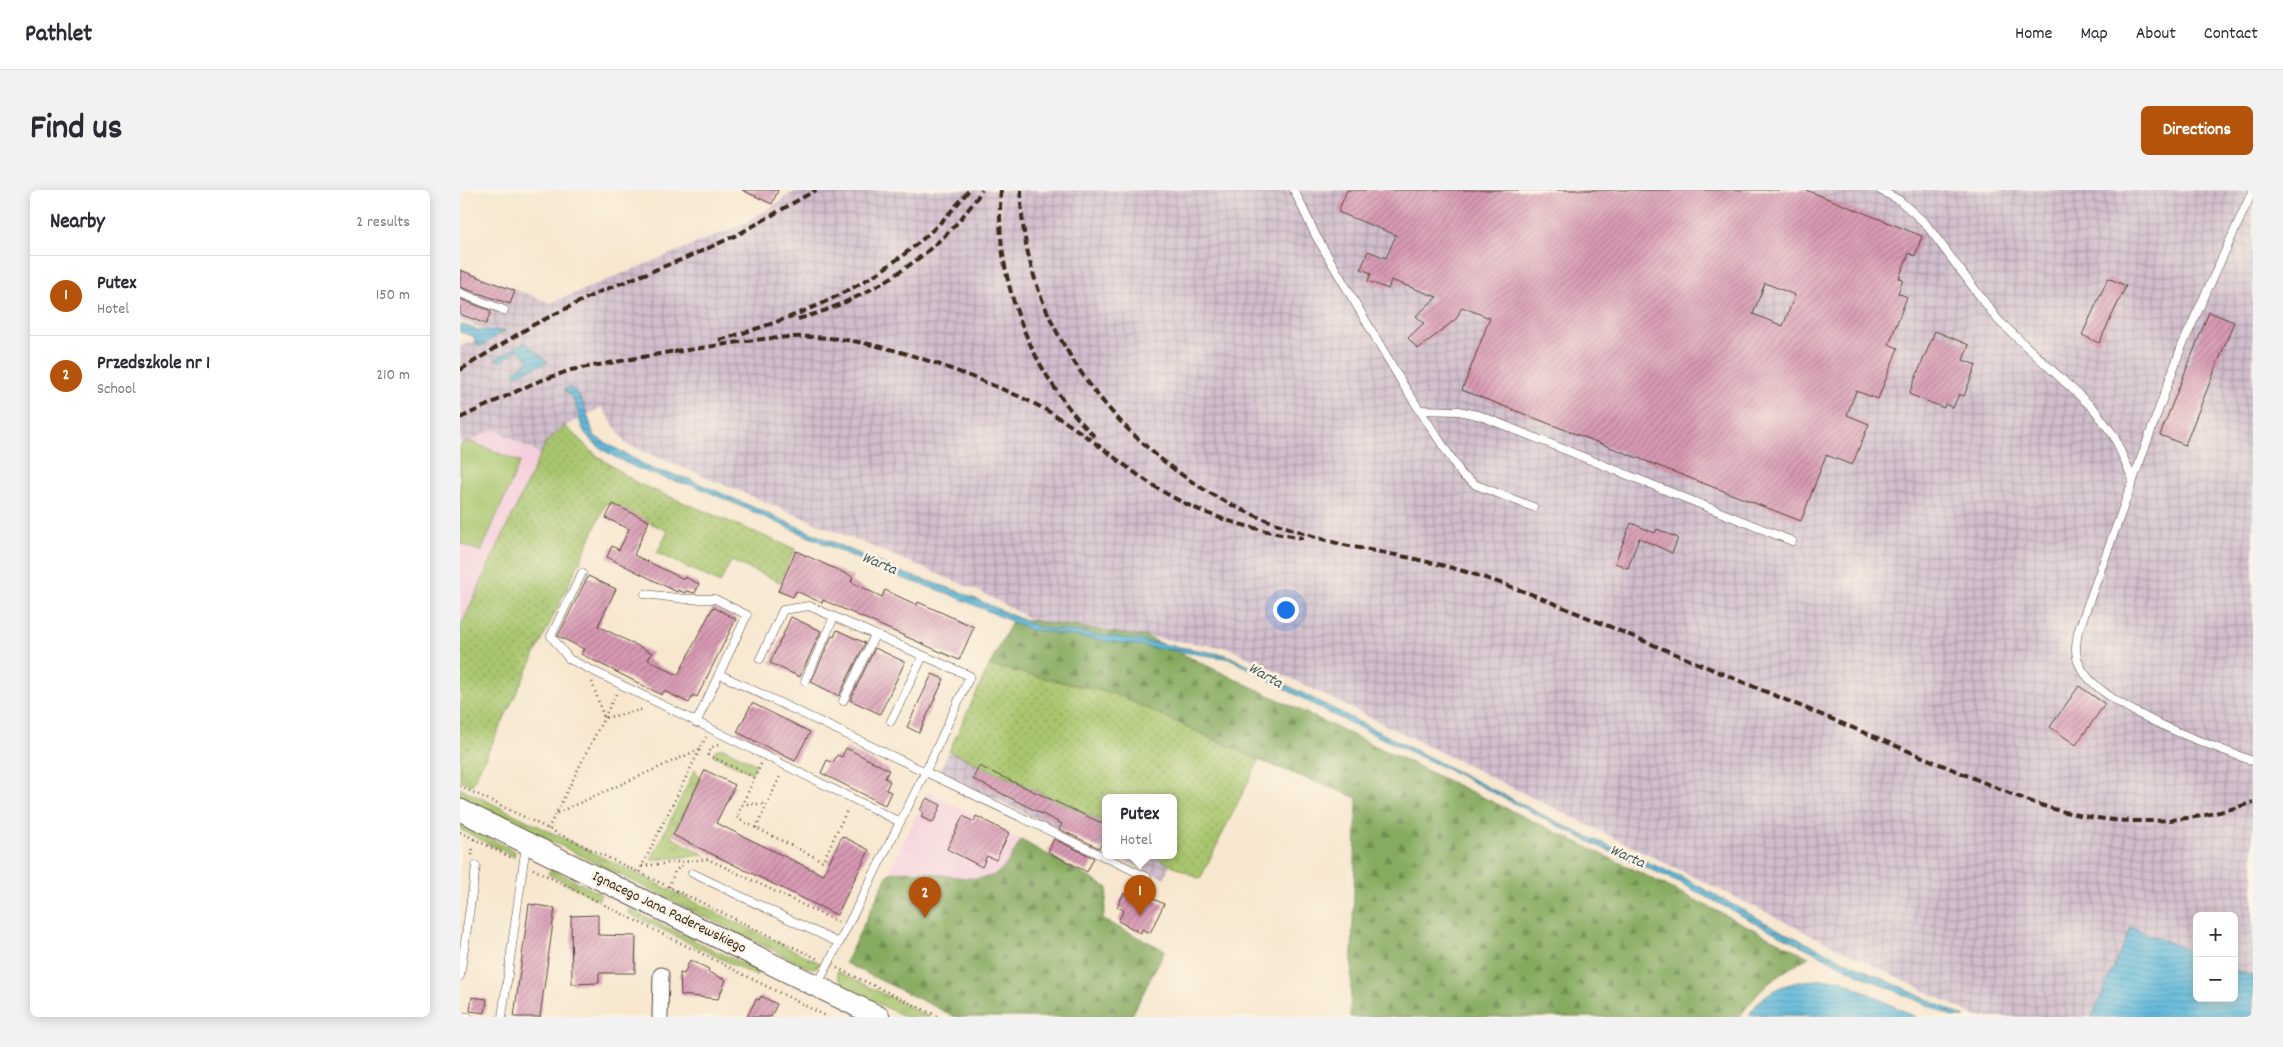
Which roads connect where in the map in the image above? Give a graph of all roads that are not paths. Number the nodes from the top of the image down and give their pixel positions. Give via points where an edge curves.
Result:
1 (1294, 190) edge
2 (1880, 190) edge
3 (2253, 190) edge
4 (460, 293) edge
5 (504, 310) dead end
6 (1419, 410) junction
7 (2133, 480) junction
8 (1533, 507) dead end
9 (1792, 542) dead end
10 (582, 573) dead end
11 (645, 594) dead end
12 (834, 617) junction
13 (875, 635) junction
14 (923, 656) junction
15 (760, 659) dead end
16 (719, 674) junction
17 (805, 681) dead end
18 (843, 701) dead end
19 (891, 720) dead end
20 (696, 722) junction
21 (2253, 760) edge
22 (925, 773) junction
23 (460, 810) edge
24 (900, 822) junction
25 (525, 853) junction
26 (1102, 855) edge
27 (1110, 859) edge
28 (476, 866) dead end
29 (692, 872) dead end
30 (1147, 876) dead end
31 (839, 943) junction
32 (661, 975) dead end
33 (460, 976) edge
34 (817, 986) junction
35 (460, 1016) edge
36 (468, 1017) edge
37 (502, 1017) edge
38 (660, 1017) edge
39 (879, 1017) edge

1 - 6 lane via 1316,236
2 - 7 lane via 1900,200 1925,223 1998,320 2094,408 2114,436
3 - 7 lane via 2181,348
4 - 5 lane
6 - 8 lane via 1468,481
6 - 9 lane via 1459,410 1480,416
7 - 21 lane via 2078,632 2075,651 2079,666 2090,681 2110,696 2157,722
10 - 20 lane via 551,636 569,660
11 - 16 lane via 716,599 747,615
12 - 13 lane
12 - 15 lane via 809,606 783,610
12 - 17 lane
13 - 14 lane
13 - 18 lane
14 - 19 lane
14 - 22 lane via 970,676
16 - 20 lane
16 - 22 lane
20 - 24 lane
22 - 24 lane
22 - 26 lane
23 - 25 main road, Ignacego Jana Paderewskiego
24 - 31 lane
25 - 34 main road, Ignacego Jana Paderewskiego
25 - 37 lane
27 - 30 lane
28 - 33 lane
29 - 31 lane
31 - 34 lane
32 - 38 street
34 - 39 main road, Ignacego Jana Paderewskiego
35 - 36 lane

